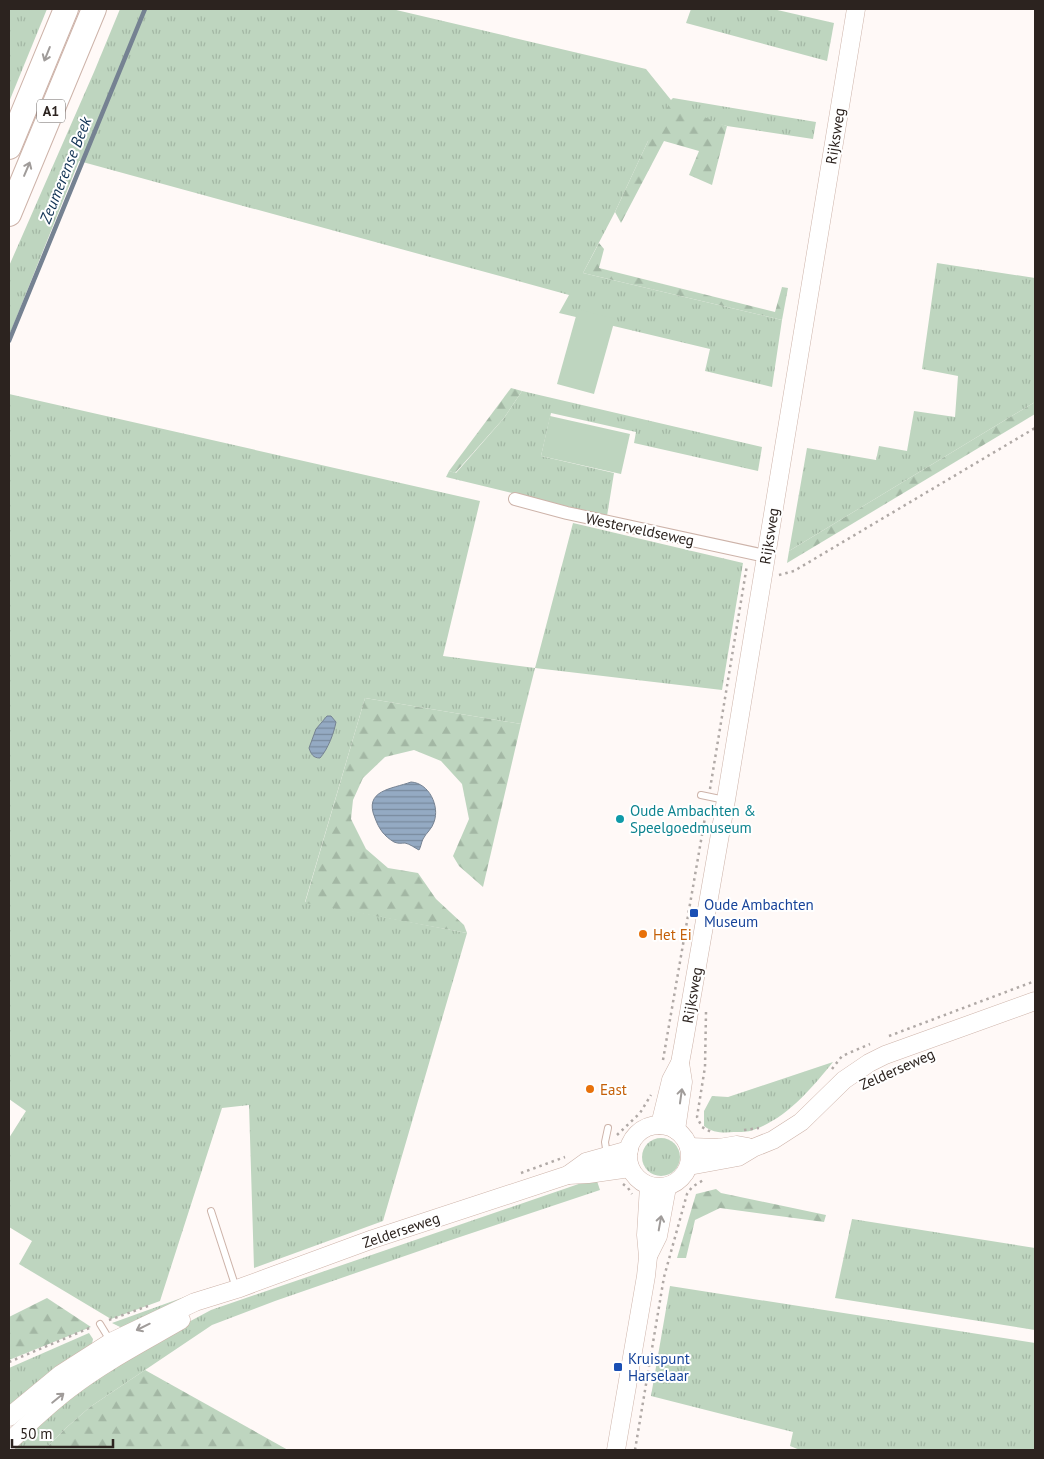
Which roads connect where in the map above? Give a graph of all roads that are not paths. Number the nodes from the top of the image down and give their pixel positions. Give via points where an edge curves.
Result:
1 (66, 9) edge
2 (94, 9) edge
3 (856, 9) edge
4 (9, 147) edge
5 (9, 214) edge
6 (515, 499) dead end
7 (765, 556) junction
8 (701, 795) dead end
9 (726, 800) junction
10 (1035, 1001) edge
11 (668, 1127) junction
12 (608, 1128) dead end
13 (689, 1147) junction
14 (753, 1148) junction
15 (628, 1150) junction
16 (607, 1156) junction
17 (689, 1166) junction
18 (630, 1168) junction
19 (568, 1175) junction
20 (649, 1186) junction
21 (667, 1187) junction
22 (212, 1211) dead end
23 (648, 1257) junction
24 (237, 1289) junction
25 (100, 1324) dead end
26 (115, 1349) junction
27 (9, 1417) edge
28 (9, 1442) edge
29 (616, 1450) edge

1 -> 4 highway, A1
5 -> 2 highway, A1
3 - 7 main road, Rijksweg
6 - 7 street, Westerveldseweg
7 - 9 main road, Rijksweg via 754,576
8 - 9 lane
9 - 11 main road, Rijksweg via 680,1063 671,1080
10 - 14 main road, Zelderseweg via 869,1062 844,1080 801,1122
11 - 13 main road via 686,1140
11 - 15 main road via 643,1129
12 - 16 lane
13 - 14 main road, Zelderseweg
13 - 17 main road
14 - 17 main road, Zelderseweg via 738,1157
15 - 16 main road, Zelderseweg
15 - 18 main road
16 - 19 main road, Zelderseweg via 586,1162
17 - 21 main road via 677,1182
18 - 19 main road, Zelderseweg
18 - 20 main road via 637,1179
19 - 24 main road, Zelderseweg via 373,1239
20 - 21 main road
20 - 23 main road
23 -> 21 main road via 658,1236
22 - 24 lane
23 - 29 main road
24 - 26 main road, Zelderseweg
25 - 26 lane
26 - 27 main road, Zelderseweg via 62,1374
28 -> 26 main road, Zelderseweg

